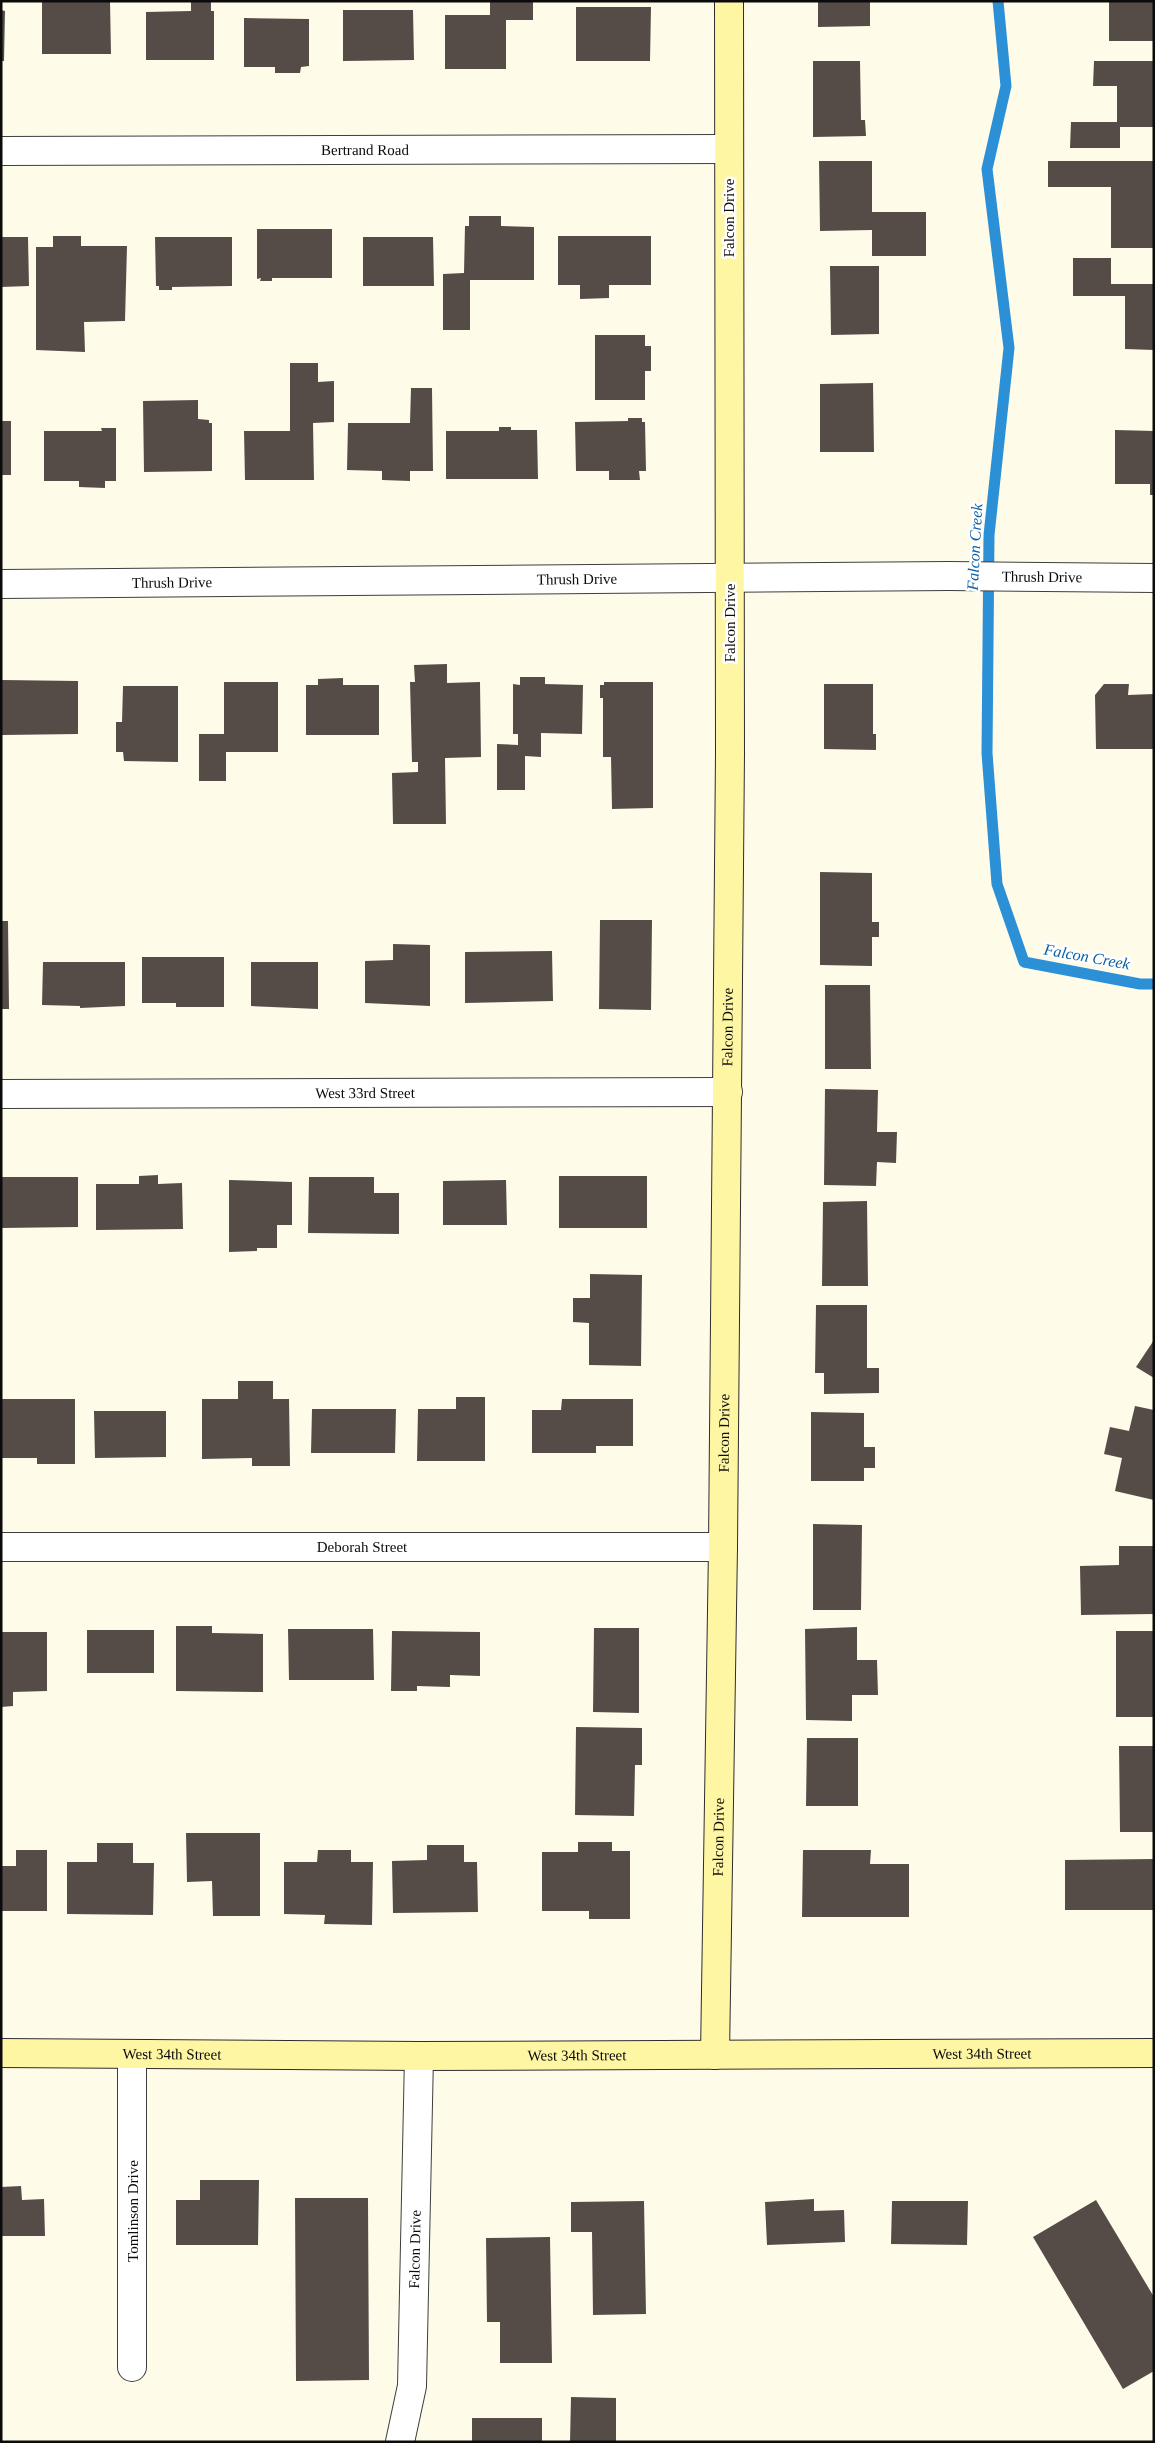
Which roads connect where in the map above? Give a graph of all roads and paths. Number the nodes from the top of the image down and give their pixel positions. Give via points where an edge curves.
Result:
1 (729, 1) edge
2 (729, 149) junction
3 (1, 152) edge
4 (1154, 578) edge
5 (730, 579) junction
6 (1, 584) edge
7 (728, 1092) junction
8 (1, 1094) edge
9 (1, 1547) edge
10 (723, 1547) junction
11 (1, 2053) edge
12 (1154, 2053) edge
13 (132, 2054) junction
14 (715, 2055) junction
15 (419, 2056) junction
16 (132, 2367) dead end
17 (400, 2442) edge

1 - 2 street, Falcon Drive
2 - 3 street, Bertrand Road
2 - 5 street, Falcon Drive
4 - 5 street, Thrush Drive
5 - 6 street, Thrush Drive
5 - 7 street, Falcon Drive
7 - 8 street, West 33rd Street
7 - 10 street, Falcon Drive
9 - 10 street, Deborah Street
10 - 14 street, Falcon Drive
11 - 13 street, West 34th Street
12 - 14 street, West 34th Street
13 - 15 street, West 34th Street
13 - 16 street, Tomlinson Drive
14 - 15 street, West 34th Street
15 - 17 street, Falcon Drive via 412,2386

